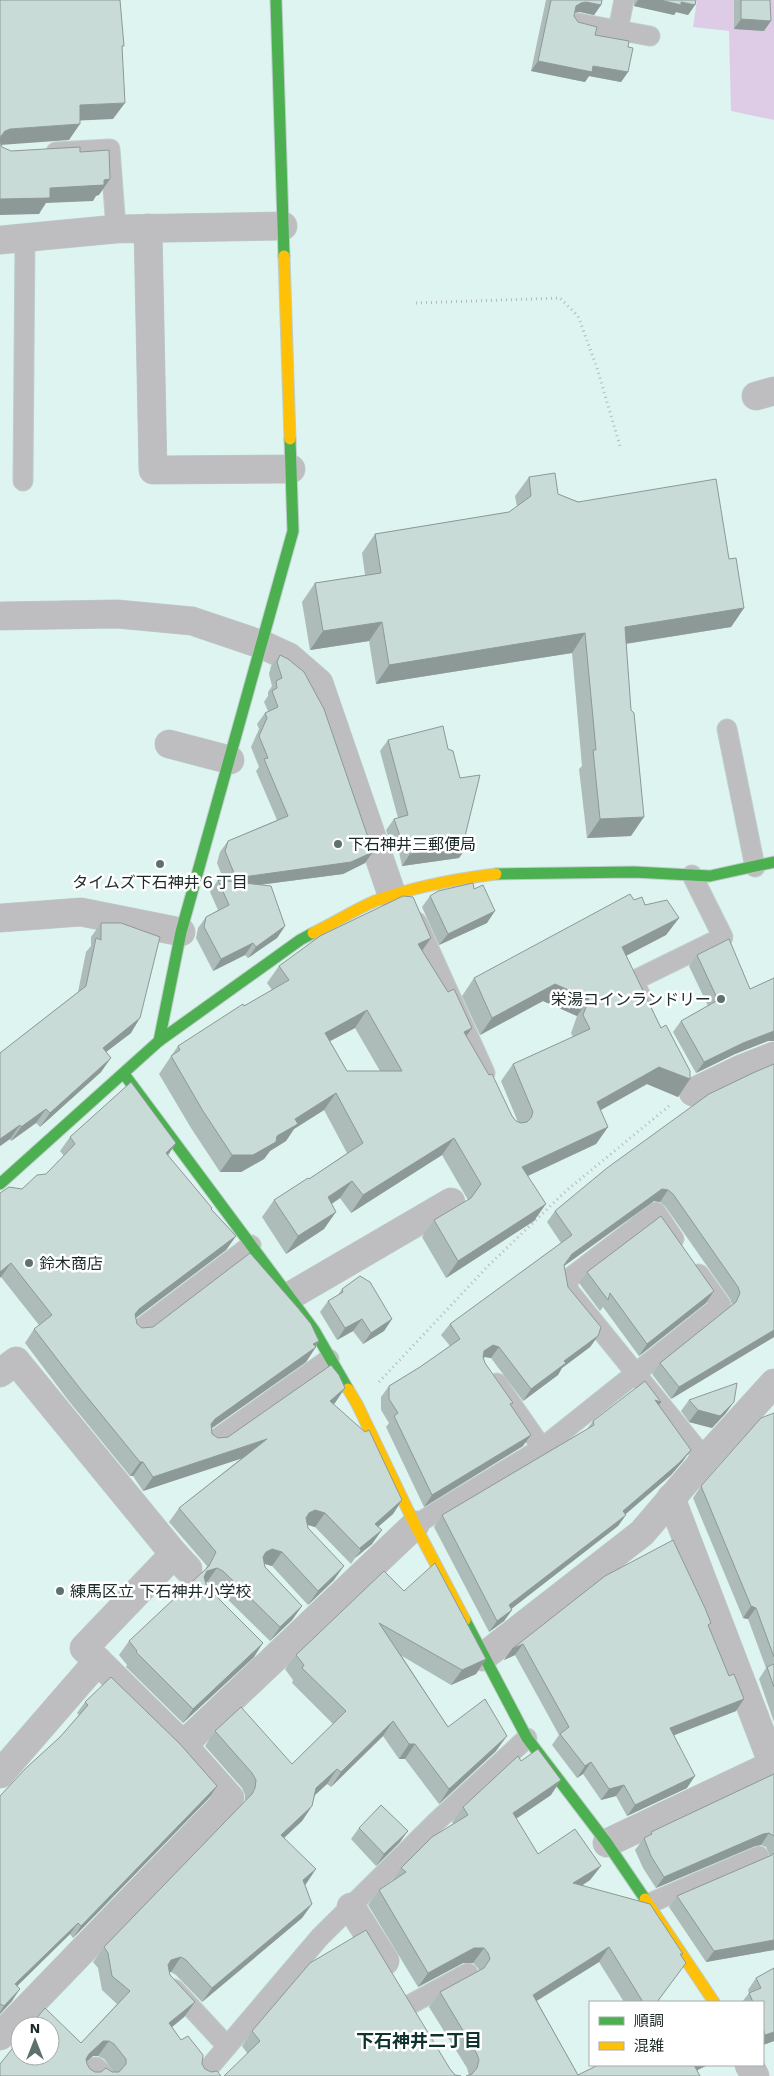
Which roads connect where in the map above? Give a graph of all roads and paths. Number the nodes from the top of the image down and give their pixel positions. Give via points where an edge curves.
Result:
1 (276, 0) edge
2 (624, 0) edge
3 (578, 23) edge
4 (618, 30) junction
5 (650, 36) dead end
6 (39, 153) edge
7 (284, 226) junction
8 (148, 228) junction
9 (116, 229) junction
10 (12, 239) edge
11 (416, 303) dead end
12 (620, 446) dead end
13 (292, 469) junction
14 (23, 481) dead end
15 (0, 616) edge
16 (262, 645) junction
17 (727, 729) dead end
18 (169, 744) dead end
19 (230, 760) junction
20 (774, 862) edge
21 (755, 866) junction
22 (692, 875) junction
23 (398, 893) junction
24 (0, 918) edge
25 (181, 932) junction
26 (650, 1014) edge
27 (159, 1041) junction
28 (774, 1056) edge
29 (124, 1074) junction
30 (690, 1086) joint
31 (494, 1094) edge
32 (0, 1184) edge
33 (451, 1202) dead end
34 (251, 1245) junction
35 (290, 1296) junction
36 (136, 1332) edge
37 (329, 1359) junction
38 (486, 1368) edge
39 (0, 1373) edge
40 (635, 1373) junction
41 (771, 1396) edge
42 (357, 1404) junction
43 (212, 1442) edge
44 (542, 1448) junction
45 (705, 1458) junction
46 (671, 1498) junction
47 (415, 1525) junction
48 (483, 1657) junction
49 (98, 1660) junction
50 (527, 1738) junction
51 (183, 1745) junction
52 (773, 1765) edge
53 (0, 1774) edge
54 (606, 1843) junction
55 (759, 1856) dead end
56 (648, 1904) junction
57 (351, 1907) junction
58 (468, 1973) dead end
59 (168, 1983) edge
60 (713, 2001) edge
61 (411, 2004) junction
62 (425, 2028) edge
63 (0, 2036) edge
64 (227, 2046) junction
65 (87, 2076) edge
66 (105, 2076) edge
67 (202, 2076) edge

1 - 7 street
2 - 4 lane
3 - 4 lane
4 - 5 lane
6 - 9 lane via 110,149
7 - 8 street
7 - 13 street
8 - 9 street
8 - 13 street via 153,470
9 - 10 street
10 - 14 lane
11 - 12 path via 560,298 578,316
13 - 16 street via 293,532
15 - 16 street via 117,614 192,621
16 - 19 street
16 - 23 street via 288,657 319,683
17 - 21 lane
18 - 19 street
19 - 25 street
20 - 21 street
21 - 22 street via 710,876
22 - 23 street via 634,872 499,874
22 - 26 lane via 723,937 633,981
23 - 27 street via 300,940
23 - 31 lane
24 - 25 street via 81,912
25 - 27 street
27 - 29 street
28 - 30 street
29 - 32 street
29 - 34 street
30 - 42 path via 566,1191 487,1267
33 - 35 street
34 - 35 street
34 - 36 lane
35 - 37 street via 314,1330
37 - 42 street
37 - 43 lane
38 - 44 lane
39 - 49 street via 16,1361 181,1561 84,1648
40 - 40 lane via 569,1290 567,1280 656,1212 721,1305
40 - 44 lane
40 - 45 lane
41 - 45 street
42 - 47 street
44 - 47 lane
45 - 46 street
46 - 48 street via 642,1533
46 - 52 street
47 - 48 street
47 - 51 street via 346,1576 266,1653
48 - 50 street
49 - 51 street
49 - 53 street
50 - 54 street
50 - 57 lane
51 - 63 street via 230,1798
52 - 54 street
54 - 56 street
55 - 56 lane
56 - 60 street
57 - 61 street
57 - 64 lane via 320,1937
58 - 61 lane
59 - 64 lane
61 - 62 street
64 - 67 lane
65 - 66 lane via 96,2067

